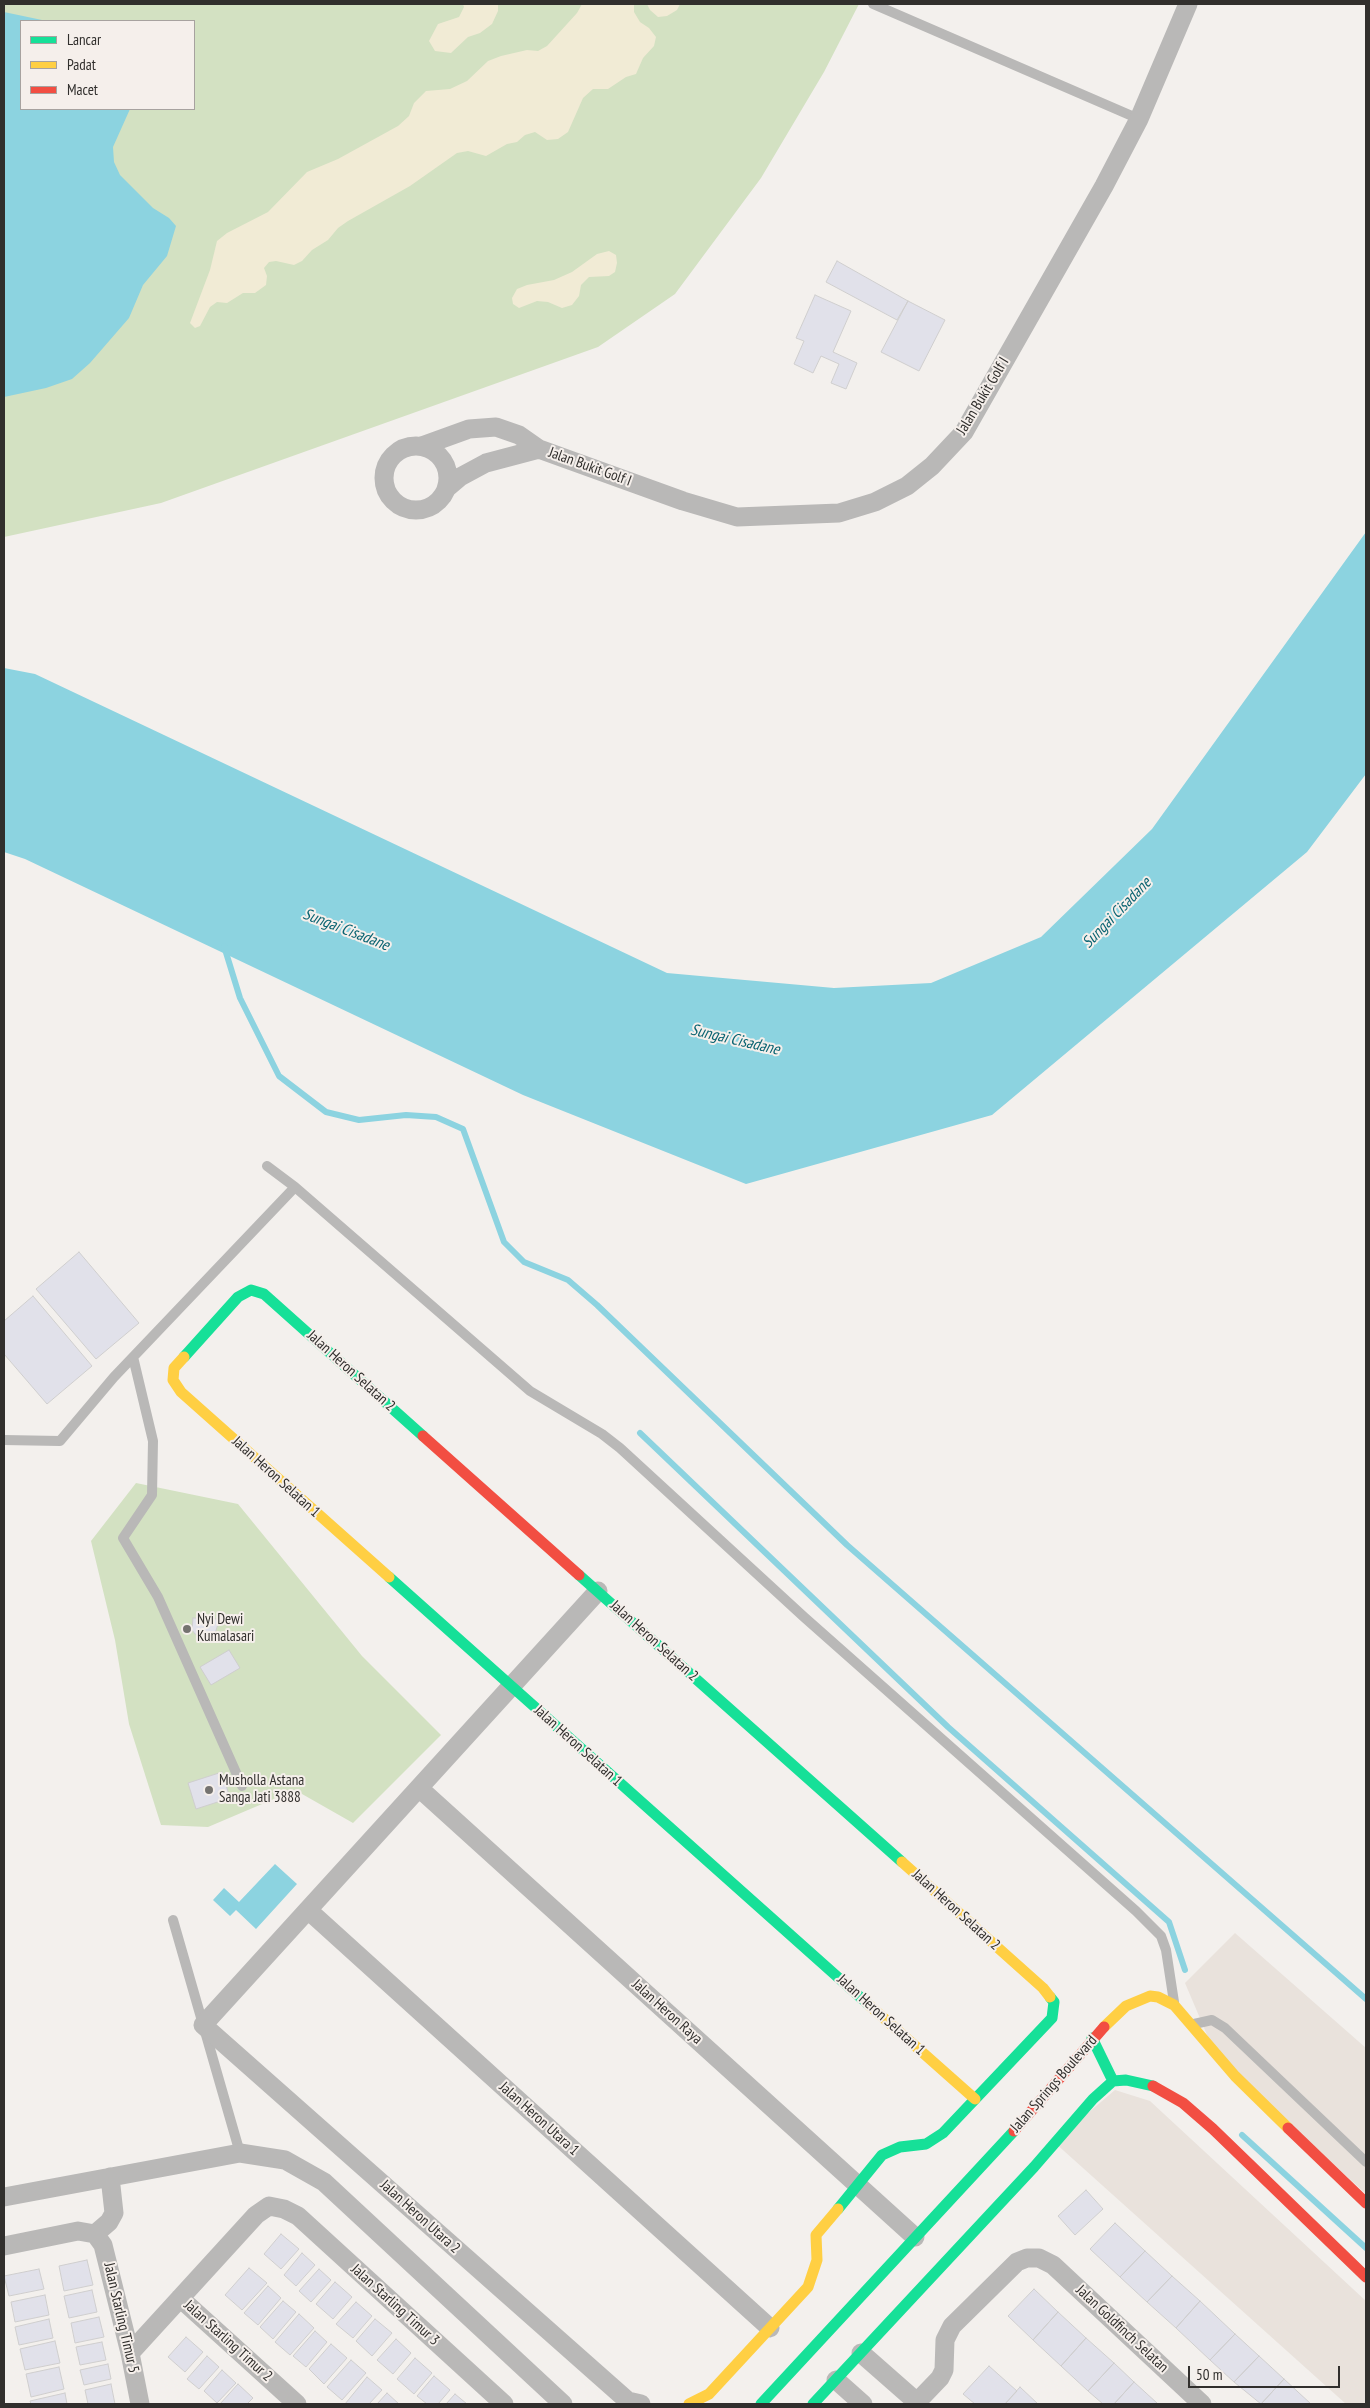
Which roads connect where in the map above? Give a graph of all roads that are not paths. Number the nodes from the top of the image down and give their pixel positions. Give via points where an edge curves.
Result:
1 (873, 4) edge
2 (1188, 4) edge
3 (1139, 119) junction
4 (422, 446) junction
5 (539, 449) junction
6 (447, 488) junction
7 (267, 1166) dead end
8 (295, 1187) junction
9 (133, 1357) junction
10 (181, 1392) joint
11 (4, 1440) edge
12 (598, 1591) junction
13 (511, 1686) junction
14 (242, 1786) dead end
15 (419, 1788) junction
16 (308, 1910) junction
17 (173, 1920) dead end
18 (1174, 2005) junction
19 (203, 2025) junction
20 (1190, 2025) junction
21 (1092, 2038) junction
22 (1113, 2082) junction
23 (975, 2099) junction
24 (240, 2153) junction
25 (1366, 2162) edge
26 (110, 2177) junction
27 (858, 2185) junction
28 (4, 2197) edge
29 (1366, 2203) edge
30 (95, 2234) junction
31 (915, 2237) junction
32 (4, 2246) edge
33 (1366, 2277) edge
34 (180, 2298) junction
35 (770, 2328) junction
36 (130, 2353) junction
37 (861, 2353) junction
38 (836, 2380) junction
39 (140, 2404) edge
40 (297, 2404) edge
41 (504, 2404) edge
42 (563, 2404) edge
43 (641, 2404) edge
44 (689, 2404) edge
45 (760, 2404) edge
46 (813, 2404) edge
47 (863, 2404) edge
48 (917, 2404) edge
49 (1202, 2404) edge

1 - 3 lane
2 - 3 street, Jalan Bukit Golf I
3 - 5 street, Jalan Bukit Golf I via 964,432 932,466 907,486 875,502 839,513 737,516 683,501
4 - 5 street, Jalan Bukit Golf I via 470,429 496,427 519,435
4 - 6 street via 432,450 446,466
4 - 6 street, Jalan Bukit Golf I via 402,449 388,462 384,483 387,492 394,501 413,510 434,505
5 - 6 street, Jalan Bukit Golf I via 486,463
7 - 8 lane
8 - 9 lane
8 - 18 lane via 530,1391 620,1448 804,1617 1136,1911 1161,1936
9 - 11 lane via 60,1440
9 - 14 lane via 153,1441 152,1496 123,1538 158,1597
10 - 12 street, Jalan Heron Selatan 2 via 173,1380 174,1368 238,1296 251,1290 264,1294
10 - 13 street, Jalan Heron Selatan 1
12 - 13 street
12 - 23 street, Jalan Heron Selatan 2 via 1054,2002 1052,2018
13 - 15 street
13 - 23 street, Jalan Heron Selatan 1
15 - 16 street
15 - 27 street, Jalan Heron Raya
16 - 19 street
16 - 35 street, Jalan Heron Utara 1
17 - 19 lane
18 - 20 street
18 - 21 street, Jalan Springs Boulevard via 1158,1997 1144,1998 1126,2006
19 - 24 lane
19 - 43 street, Jalan Heron Utara 2 via 628,2401
20 - 25 lane via 1212,2020 1225,2028
20 - 29 street via 1248,2090
21 - 22 street
21 - 31 street, Jalan Springs Boulevard via 1023,2121
22 - 33 street via 1145,2083 1183,2103
22 - 37 street via 1093,2099
23 - 27 street, Jalan Heron Selatan 2 via 943,2133 926,2144 900,2146 882,2155
24 - 26 street
24 - 42 street via 285,2160 324,2182
26 - 28 street
26 - 30 street via 114,2213
27 - 31 street, Jalan Heron Raya
27 - 35 street, Jalan Heron Selatan 2 via 816,2236 817,2260 808,2287
30 - 32 street via 78,2231
30 - 36 street, Jalan Starling Timur 5 via 103,2245
31 - 45 street, Jalan Springs Boulevard
34 - 36 street
34 - 40 street, Jalan Starling Timur 2
34 - 41 street, Jalan Starling Timur 3 via 256,2215 269,2206 284,2209 298,2216
35 - 44 street, Jalan Heron Selatan 2 via 709,2394
36 - 39 street, Jalan Starling Timur 5
37 - 38 street
37 - 48 street
38 - 46 street
38 - 47 street
48 - 49 street, Jalan Goldfinch Selatan via 944,2370 945,2340 952,2326 1017,2262 1027,2258 1039,2258 1053,2265

